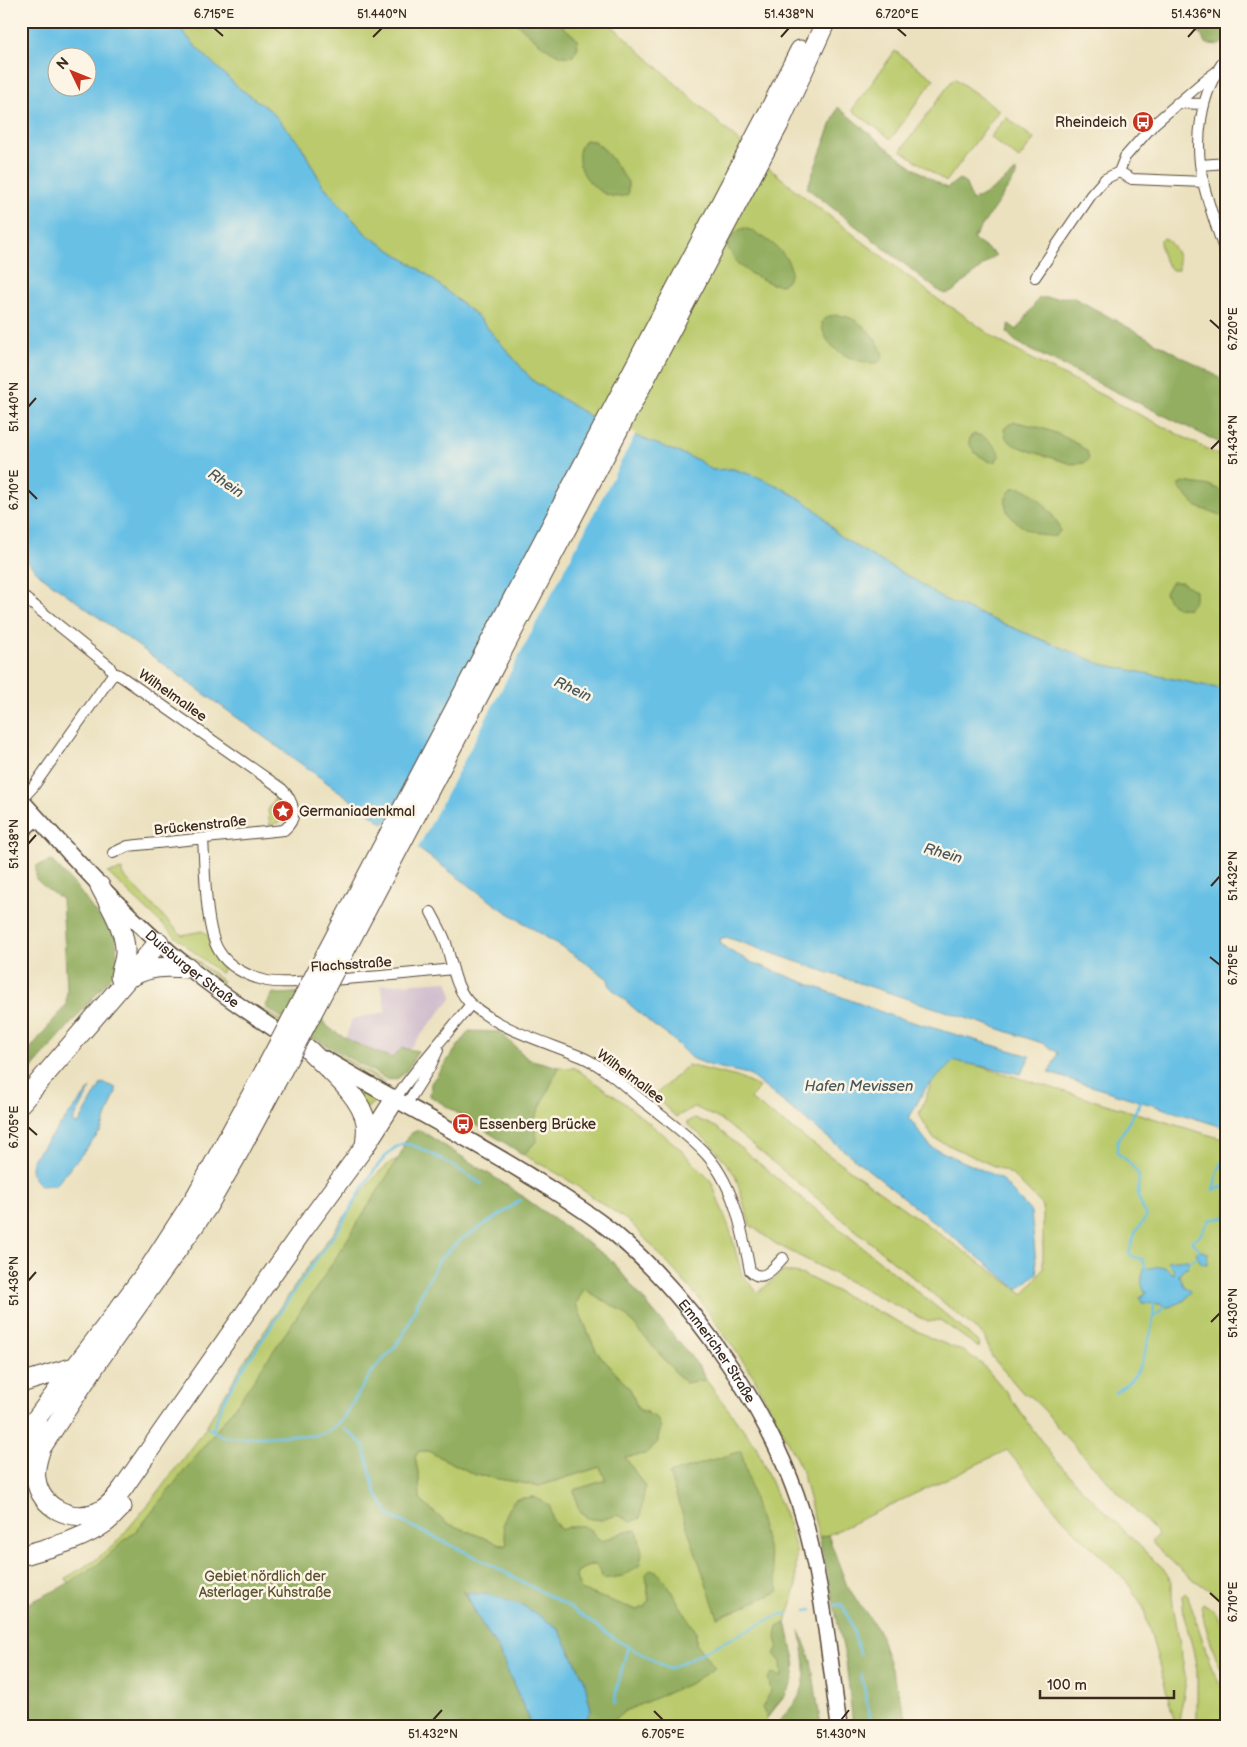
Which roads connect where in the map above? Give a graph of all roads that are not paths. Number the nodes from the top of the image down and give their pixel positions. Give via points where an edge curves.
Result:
1 (813, 21) edge
2 (826, 21) edge
3 (1226, 58) edge
4 (1216, 72) junction
5 (1177, 103) junction
6 (1203, 104) junction
7 (772, 120) junction
8 (1226, 163) edge
9 (1201, 164) junction
10 (1119, 172) junction
11 (1204, 182) junction
12 (1226, 255) edge
13 (1036, 277) dead end
14 (21, 595) edge
15 (114, 675) junction
16 (21, 800) edge
17 (38, 818) junction
18 (290, 825) joint
19 (21, 833) edge
20 (203, 839) junction
21 (113, 853) dead end
22 (100, 886) junction
23 (432, 912) dead end
24 (156, 940) junction
25 (189, 968) junction
26 (453, 969) junction
27 (124, 978) junction
28 (471, 1004) junction
29 (309, 1050) junction
30 (271, 1075) junction
31 (401, 1102) junction
32 (21, 1103) edge
33 (365, 1146) junction
34 (172, 1258) junction
35 (783, 1258) dead end
36 (77, 1366) junction
37 (21, 1383) edge
38 (21, 1438) edge
39 (21, 1457) edge
40 (21, 1556) edge
41 (839, 1726) edge

1 - 7 highway
2 - 7 highway
3 - 4 street
4 - 5 street
4 - 6 street
5 - 6 street
5 - 10 street via 1125,157
6 - 9 street
7 - 30 highway, bridge
8 - 9 street
9 - 11 street
10 - 11 street via 1132,179
10 - 13 street via 1105,179 1091,194
11 - 12 street
14 - 15 street, Wilhelmallee via 109,666
15 - 16 street
15 - 18 street, Wilhelmallee via 122,676 282,790 294,808
16 - 17 main road, Duisburger Straße
17 - 19 street
17 - 22 main road, Duisburger Straße
18 - 20 street, Brückenstraße via 284,830
20 - 21 street, Brückenstraße via 128,846
20 - 26 street, Flachsstraße via 214,940 229,964 252,976 285,982 358,979
22 - 24 main road, Duisburger Straße
22 - 27 highway via 121,929
23 - 26 street, Wilhelmallee
24 - 25 main road, Duisburger Straße
24 - 27 highway
25 - 27 highway via 159,966
25 - 29 main road, Duisburger Straße via 260,1020
26 - 28 street, Wilhelmallee
27 - 32 highway
28 - 31 street via 422,1062
28 - 35 street, Wilhelmallee via 494,1020 583,1058 610,1074 673,1125 714,1164 732,1197 750,1272 762,1276 768,1274
29 - 31 main road, Duisburger Straße
29 - 33 highway via 357,1101 366,1123
30 - 34 highway via 230,1168
30 - 36 highway via 148,1270
31 - 33 highway
31 - 40 highway via 243,1324 124,1505 106,1523 87,1534
31 - 41 main road, Emmericher Straße via 512,1165 614,1234 654,1271 713,1342 764,1422 786,1470 805,1524 819,1581
33 - 34 highway via 111,1503 99,1511 77,1516 59,1511 44,1499 36,1481 36,1463 41,1448
34 - 39 highway
36 - 37 highway
36 - 38 highway

